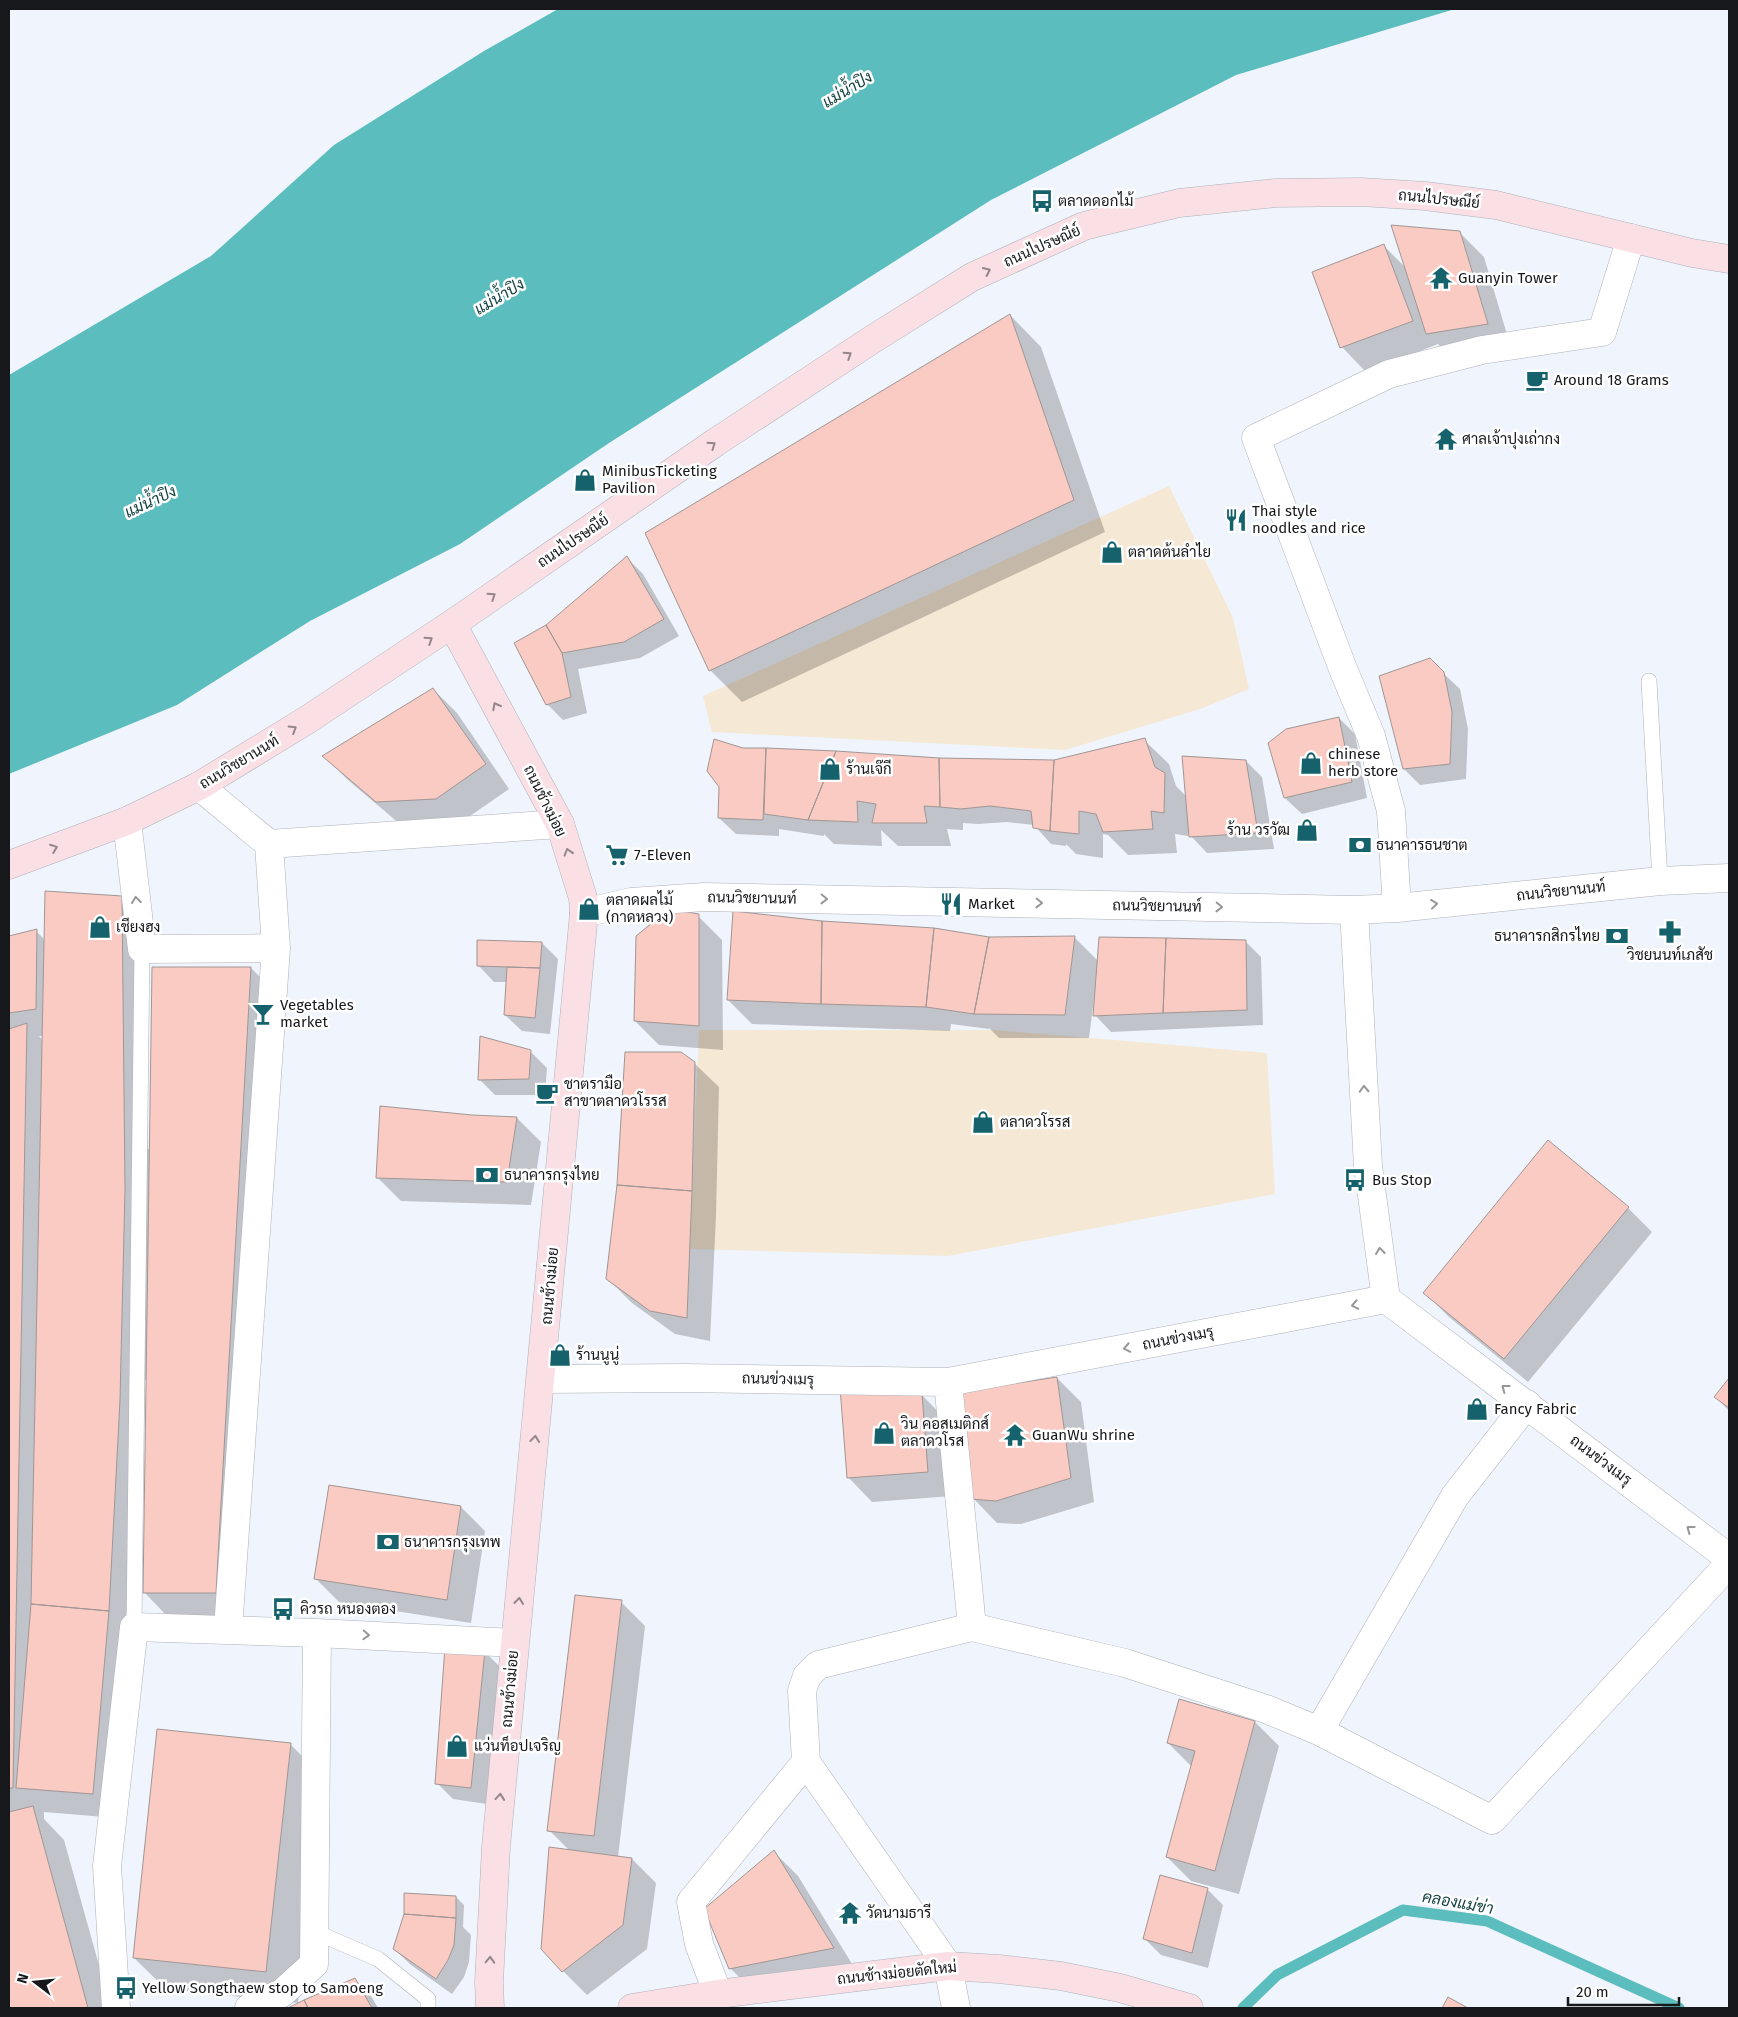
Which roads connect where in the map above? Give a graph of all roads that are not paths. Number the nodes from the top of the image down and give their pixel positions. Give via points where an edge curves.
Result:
1 (1631, 238) junction
2 (1729, 259) edge
3 (452, 624) junction
4 (1649, 681) dead end
5 (199, 786) junction
6 (127, 821) junction
7 (560, 824) junction
8 (269, 844) junction
9 (9, 865) edge
10 (1729, 878) edge
11 (1660, 881) junction
12 (1397, 908) junction
13 (1354, 910) junction
14 (584, 913) junction
15 (142, 948) junction
16 (276, 948) junction
17 (1386, 1299) junction
18 (541, 1379) junction
19 (948, 1382) junction
20 (1527, 1404) junction
21 (1729, 1558) edge
22 (1729, 1564) edge
23 (134, 1626) junction
24 (972, 1626) junction
25 (228, 1629) junction
26 (317, 1632) junction
27 (514, 1643) junction
28 (1319, 1731) junction
29 (806, 1762) junction
30 (313, 1931) junction
31 (948, 1966) junction
32 (705, 1996) junction
33 (116, 2008) edge
34 (249, 2008) edge
35 (428, 2008) edge
36 (490, 2008) edge
37 (632, 2008) edge
38 (664, 2008) edge
39 (956, 2008) edge
40 (1188, 2008) edge

1 - 2 street, ถนนไปรษณีย์
3 -> 1 street, ถนนไปรษณีย์ via 716,442 972,277 1084,226 1179,203 1276,193 1361,192 1496,205
1 - 12 street via 1602,332 1482,350 1389,374 1256,438 1370,736 1392,811
5 -> 3 street, ถนนวิชยานนท์
7 -> 3 street, ถนนช้างม่อย
4 - 11 lane
5 - 6 street, ถนนวิชยานนท์
5 - 8 street
9 -> 6 street, ถนนวิชยานนท์
15 -> 6 street
7 - 8 street
14 -> 7 street, ถนนช้างม่อย
8 - 16 street
10 - 11 street, ถนนวิชยานนท์
12 -> 11 street, ถนนวิชยานนท์
12 - 13 street, ถนนวิชยานนท์
14 -> 13 street, ถนนวิชยานนท์ via 631,902 704,897
17 -> 13 street via 1368,1166
14 - 18 street, ถนนช้างม่อย
15 - 16 street
15 - 23 lane
16 - 25 street
17 -> 19 street, ถนนข่วงเมรุ
20 -> 17 street, ถนนข่วงเมรุ
18 - 19 street, ถนนข่วงเมรุ
27 -> 18 street, ถนนช้างม่อย
19 - 24 street
21 -> 20 street, ถนนข่วงเมรุ
20 - 28 street via 1456,1496
22 - 28 street via 1492,1820
23 - 25 street
23 - 33 street via 107,1866
24 - 28 street via 1125,1663 1266,1709
24 - 29 street via 818,1665 807,1676 802,1691
25 - 26 street
26 -> 27 street
26 - 30 street
36 -> 27 street, ถนนช้างม่อย via 495,1865
29 - 31 street
29 - 32 street via 691,1902
30 - 34 street via 314,1964 282,1993
30 - 35 lane via 378,1959 428,1999
31 - 32 street, ถนนช้างม่อยตัดใหม่
31 - 39 street
31 - 40 street, ถนนช้างม่อยตัดใหม่ via 1061,1976 1120,1988
32 - 37 street, ถนนช้างม่อยตัดใหม่
32 - 38 street

